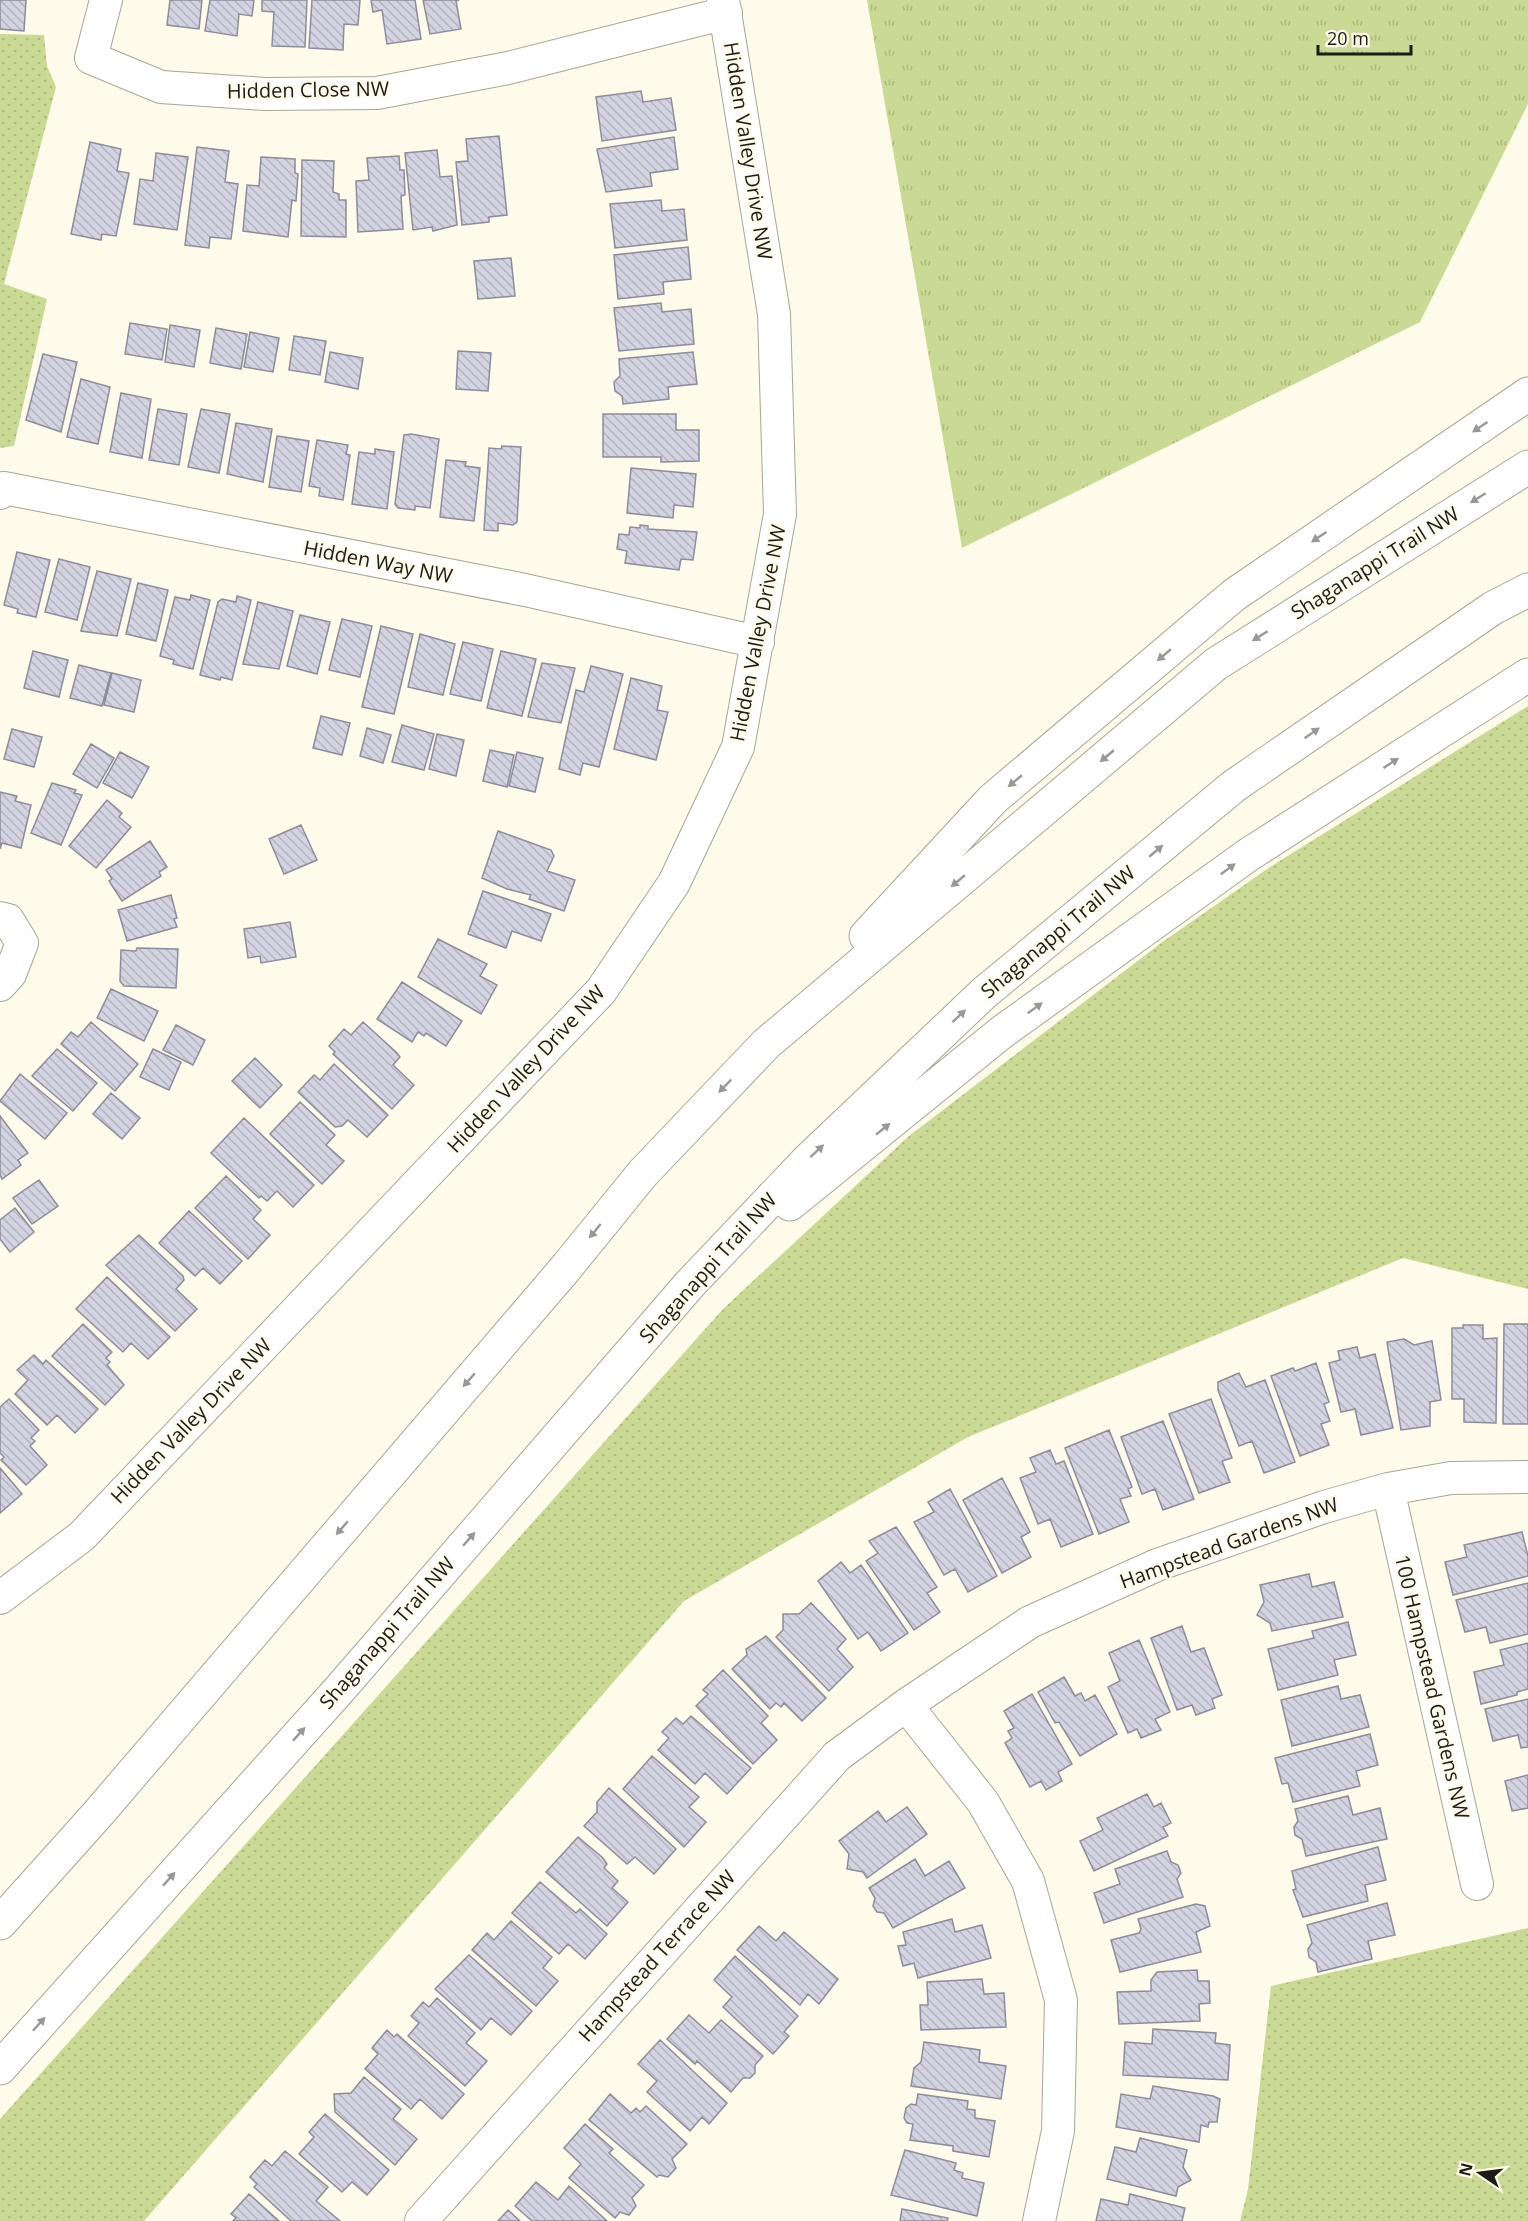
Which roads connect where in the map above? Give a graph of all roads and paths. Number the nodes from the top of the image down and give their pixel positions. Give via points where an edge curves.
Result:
1 (106, 0) edge
2 (724, 6) edge
3 (1528, 394) edge
4 (1528, 467) edge
5 (0, 493) edge
6 (1528, 583) edge
7 (1528, 590) edge
8 (1493, 608) junction
9 (758, 642) junction
10 (1528, 675) edge
11 (0, 918) edge
12 (0, 985) edge
13 (766, 1044) junction
14 (690, 1284) junction
15 (1528, 1477) edge
16 (1388, 1489) junction
17 (0, 1598) edge
18 (906, 1705) junction
19 (1477, 1884) dead end
20 (0, 1923) edge
21 (0, 2068) edge
22 (421, 2221) edge
23 (1039, 2221) edge

1 - 2 street, Hidden Close NW via 91,58 161,87 265,94 377,93 508,68
2 - 9 street, Hidden Valley Drive NW via 774,314 780,514
3 -> 13 main road via 1234,595 993,799
4 -> 13 main road, Shaganappi Trail NW via 1216,664
5 - 9 street, Hidden Way NW via 4,488 525,590
6 - 8 main road
7 - 8 main road, Shaganappi Trail NW
14 -> 8 main road, Shaganappi Trail NW via 807,1161 984,993 1234,786
9 - 17 street, Hidden Valley Drive NW via 738,747 674,883 601,991 82,1536
14 -> 10 main road via 1002,1032 1248,855
11 - 12 street via 8,920 22,943 10,974
13 -> 20 main road, Shaganappi Trail NW via 643,1173 104,1807
21 -> 14 main road, Shaganappi Trail NW via 339,1690
15 - 16 street, Hampstead Gardens NW via 1451,1478
16 - 18 street, Hampstead Gardens NW via 1324,1507 1136,1575 1030,1622
16 - 19 street, 100 Hampstead Gardens NW
18 - 22 street, Hampstead Terrace NW via 837,1756
18 - 23 street via 983,1802 1028,1881 1061,2000 1058,2131

